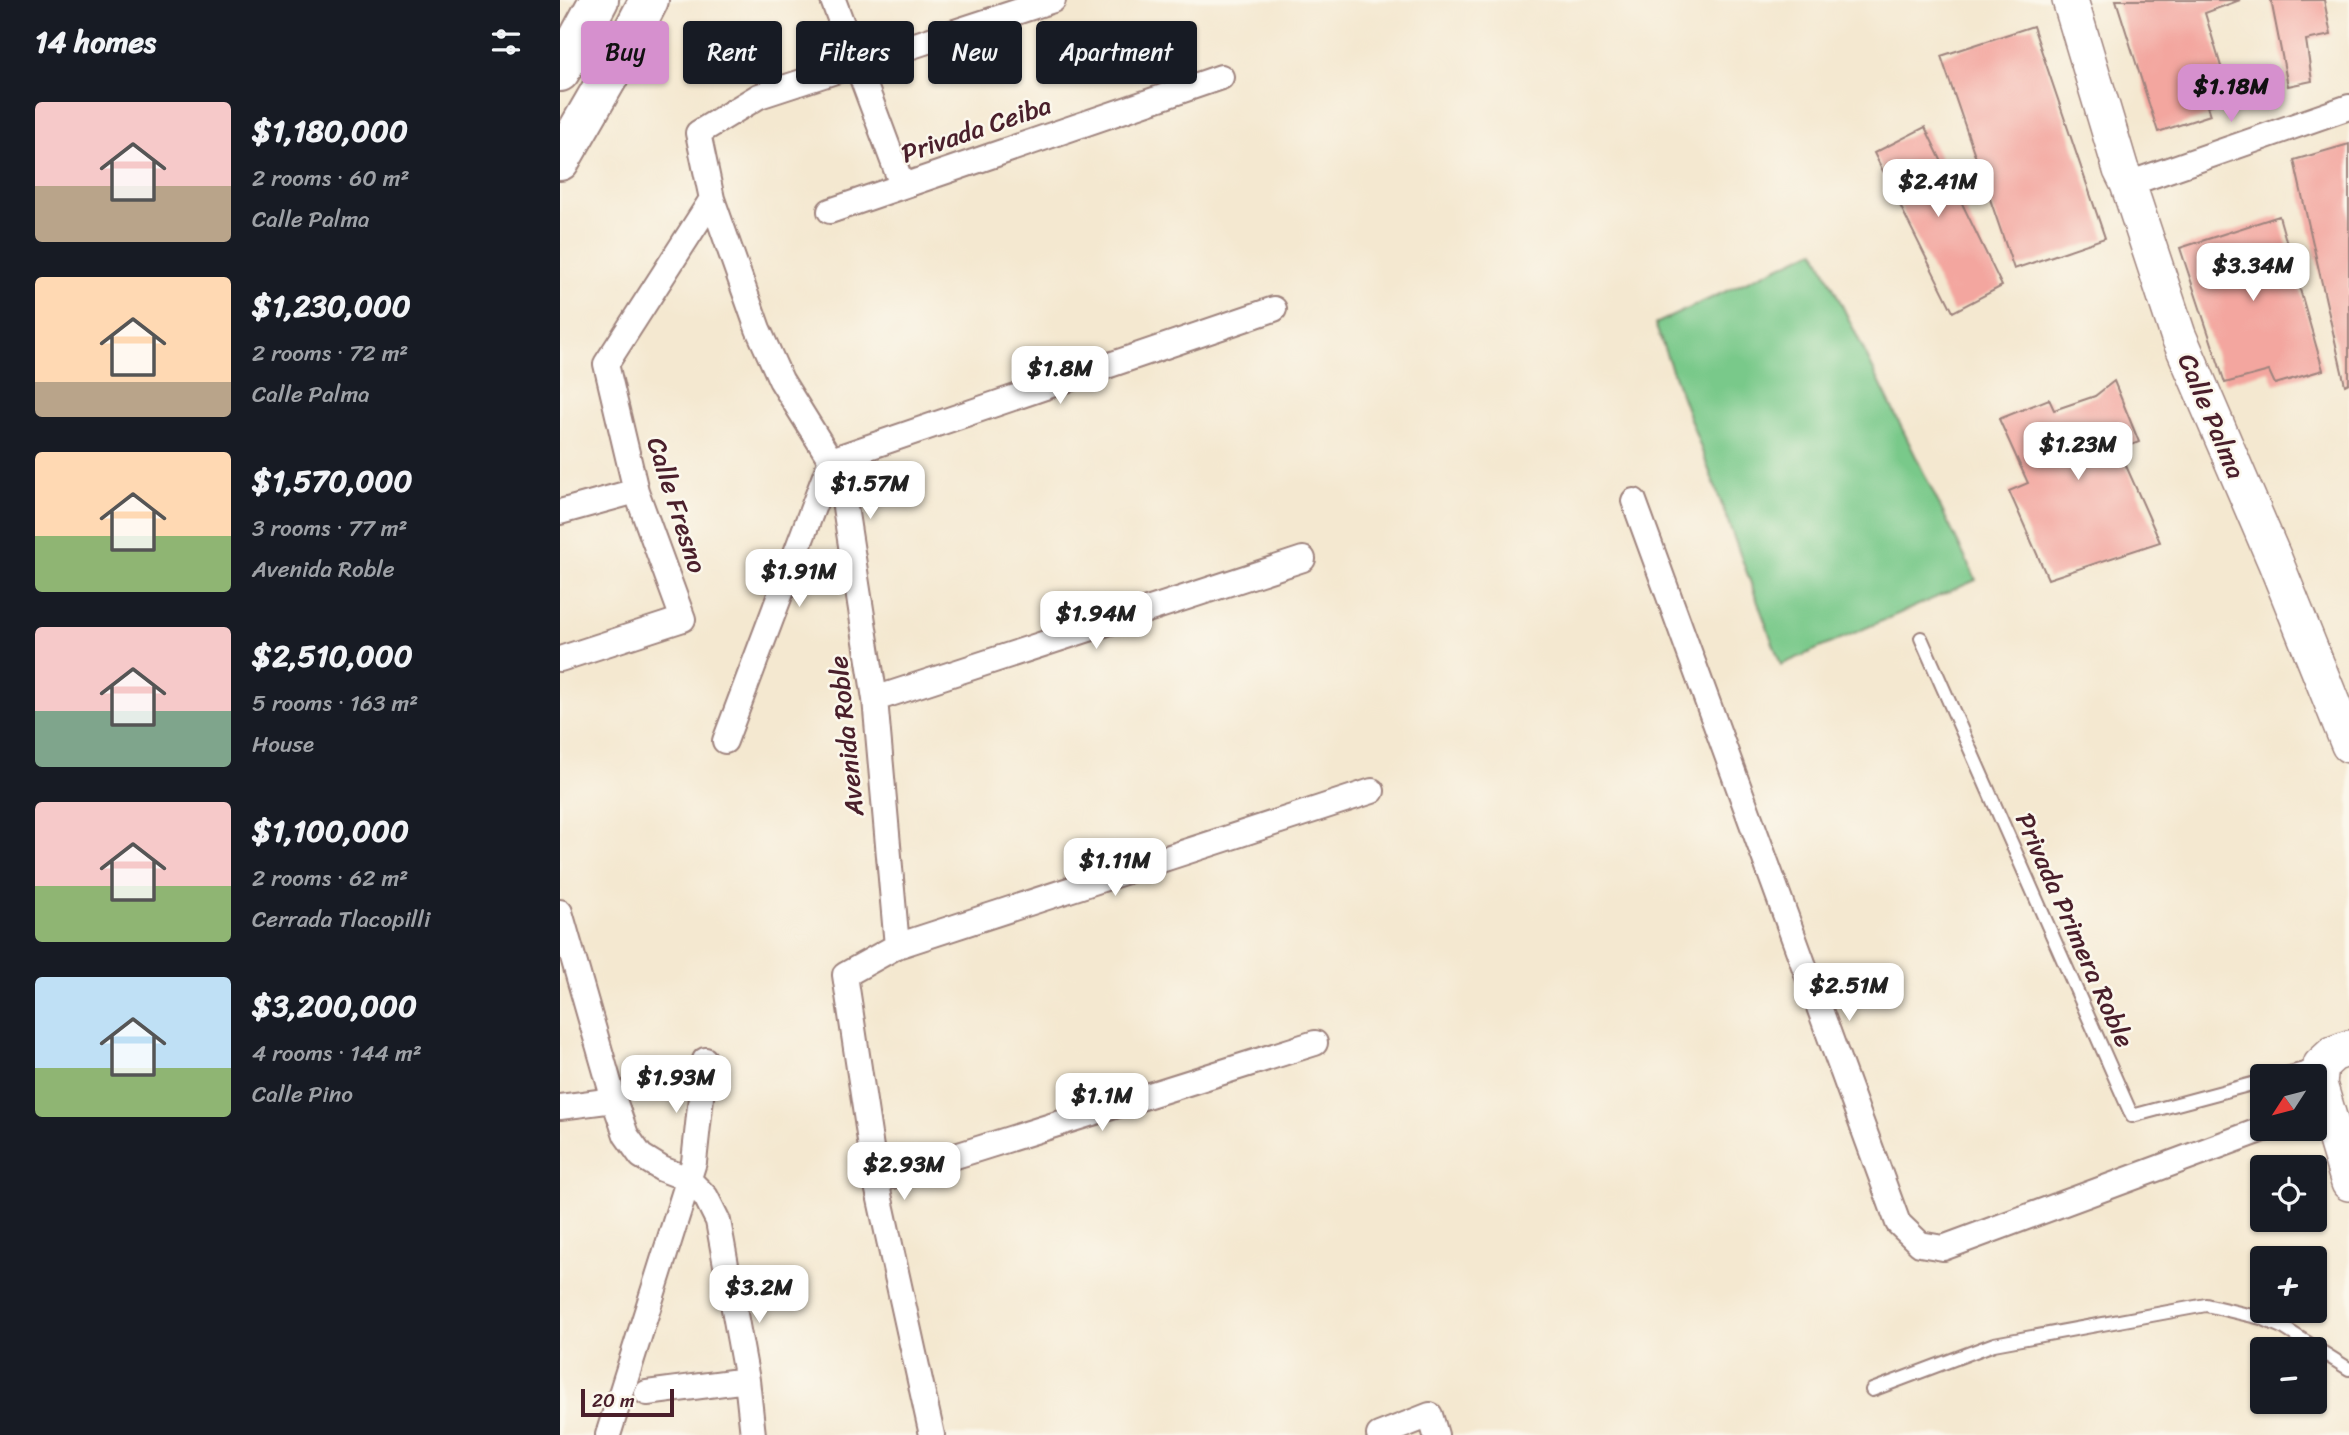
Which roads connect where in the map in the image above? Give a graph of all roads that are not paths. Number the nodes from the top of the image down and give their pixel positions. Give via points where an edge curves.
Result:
1 (590, 0) edge
2 (599, 0) edge
3 (626, 0) edge
4 (649, 0) edge
5 (833, 0) edge
6 (1052, 0) edge
7 (2070, 0) edge
8 (841, 21) edge
9 (914, 46) edge
10 (560, 63) edge
11 (560, 72) edge
12 (1221, 77) dead end
13 (797, 84) edge
14 (865, 84) edge
15 (2349, 107) edge
16 (560, 135) edge
17 (560, 162) edge
18 (2129, 184) junction
19 (902, 185) junction
20 (712, 199) junction
21 (830, 211) dead end
22 (1274, 309) dead end
23 (831, 460) junction
24 (635, 491) junction
25 (1634, 500) dead end
26 (560, 512) edge
27 (1303, 559) dead end
28 (1921, 638) dead end
29 (560, 659) edge
30 (875, 699) junction
31 (725, 741) dead end
32 (2349, 745) edge
33 (1372, 791) dead end
34 (560, 912) edge
35 (897, 946) junction
36 (1315, 1043) dead end
37 (2335, 1056) edge
38 (705, 1060) dead end
39 (2312, 1064) edge
40 (2250, 1084) edge
41 (614, 1100) junction
42 (560, 1107) edge
43 (2328, 1129) edge
44 (2250, 1134) edge
45 (688, 1179) junction
46 (876, 1181) junction
47 (2349, 1183) edge
48 (2349, 1369) edge
49 (747, 1380) junction
50 (1872, 1390) dead end
51 (647, 1393) dead end
52 (1433, 1425) edge
53 (608, 1435) edge
54 (753, 1435) edge
55 (932, 1435) edge
56 (1379, 1435) edge

1 - 10 highway
2 - 11 highway
3 - 16 highway
4 - 17 highway
5 - 8 street
6 - 9 street
7 - 18 street, Calle Palma
12 - 19 street, Privada Ceiba
13 - 20 street, Avenida Roble via 759,96 698,133
14 - 19 street
15 - 18 street
18 - 32 street, Calle Palma via 2178,335
19 - 21 street, Privada Ceiba
20 - 23 street, Avenida Roble via 781,380
20 - 24 street, Calle Fresno via 606,364
22 - 23 street
23 - 30 street, Avenida Roble via 840,475
23 - 31 street
24 - 26 street
24 - 29 street, Calle Fresno via 683,619
25 - 44 street via 1898,1223 1920,1244 1942,1248
27 - 30 street
28 - 40 lane, Privada Primera Roble via 2132,1116
30 - 35 street, Avenida Roble
33 - 35 street
34 - 41 street
35 - 46 street via 845,975
36 - 46 street
37 - 39 lane
38 - 45 street via 694,1162
41 - 42 street
41 - 45 street via 626,1135 641,1156
43 - 47 street
45 - 49 street via 706,1197 718,1221
45 - 53 street
46 - 55 street
48 - 50 lane via 2284,1328 2206,1305 1994,1344
49 - 51 street
49 - 54 street
52 - 56 street

